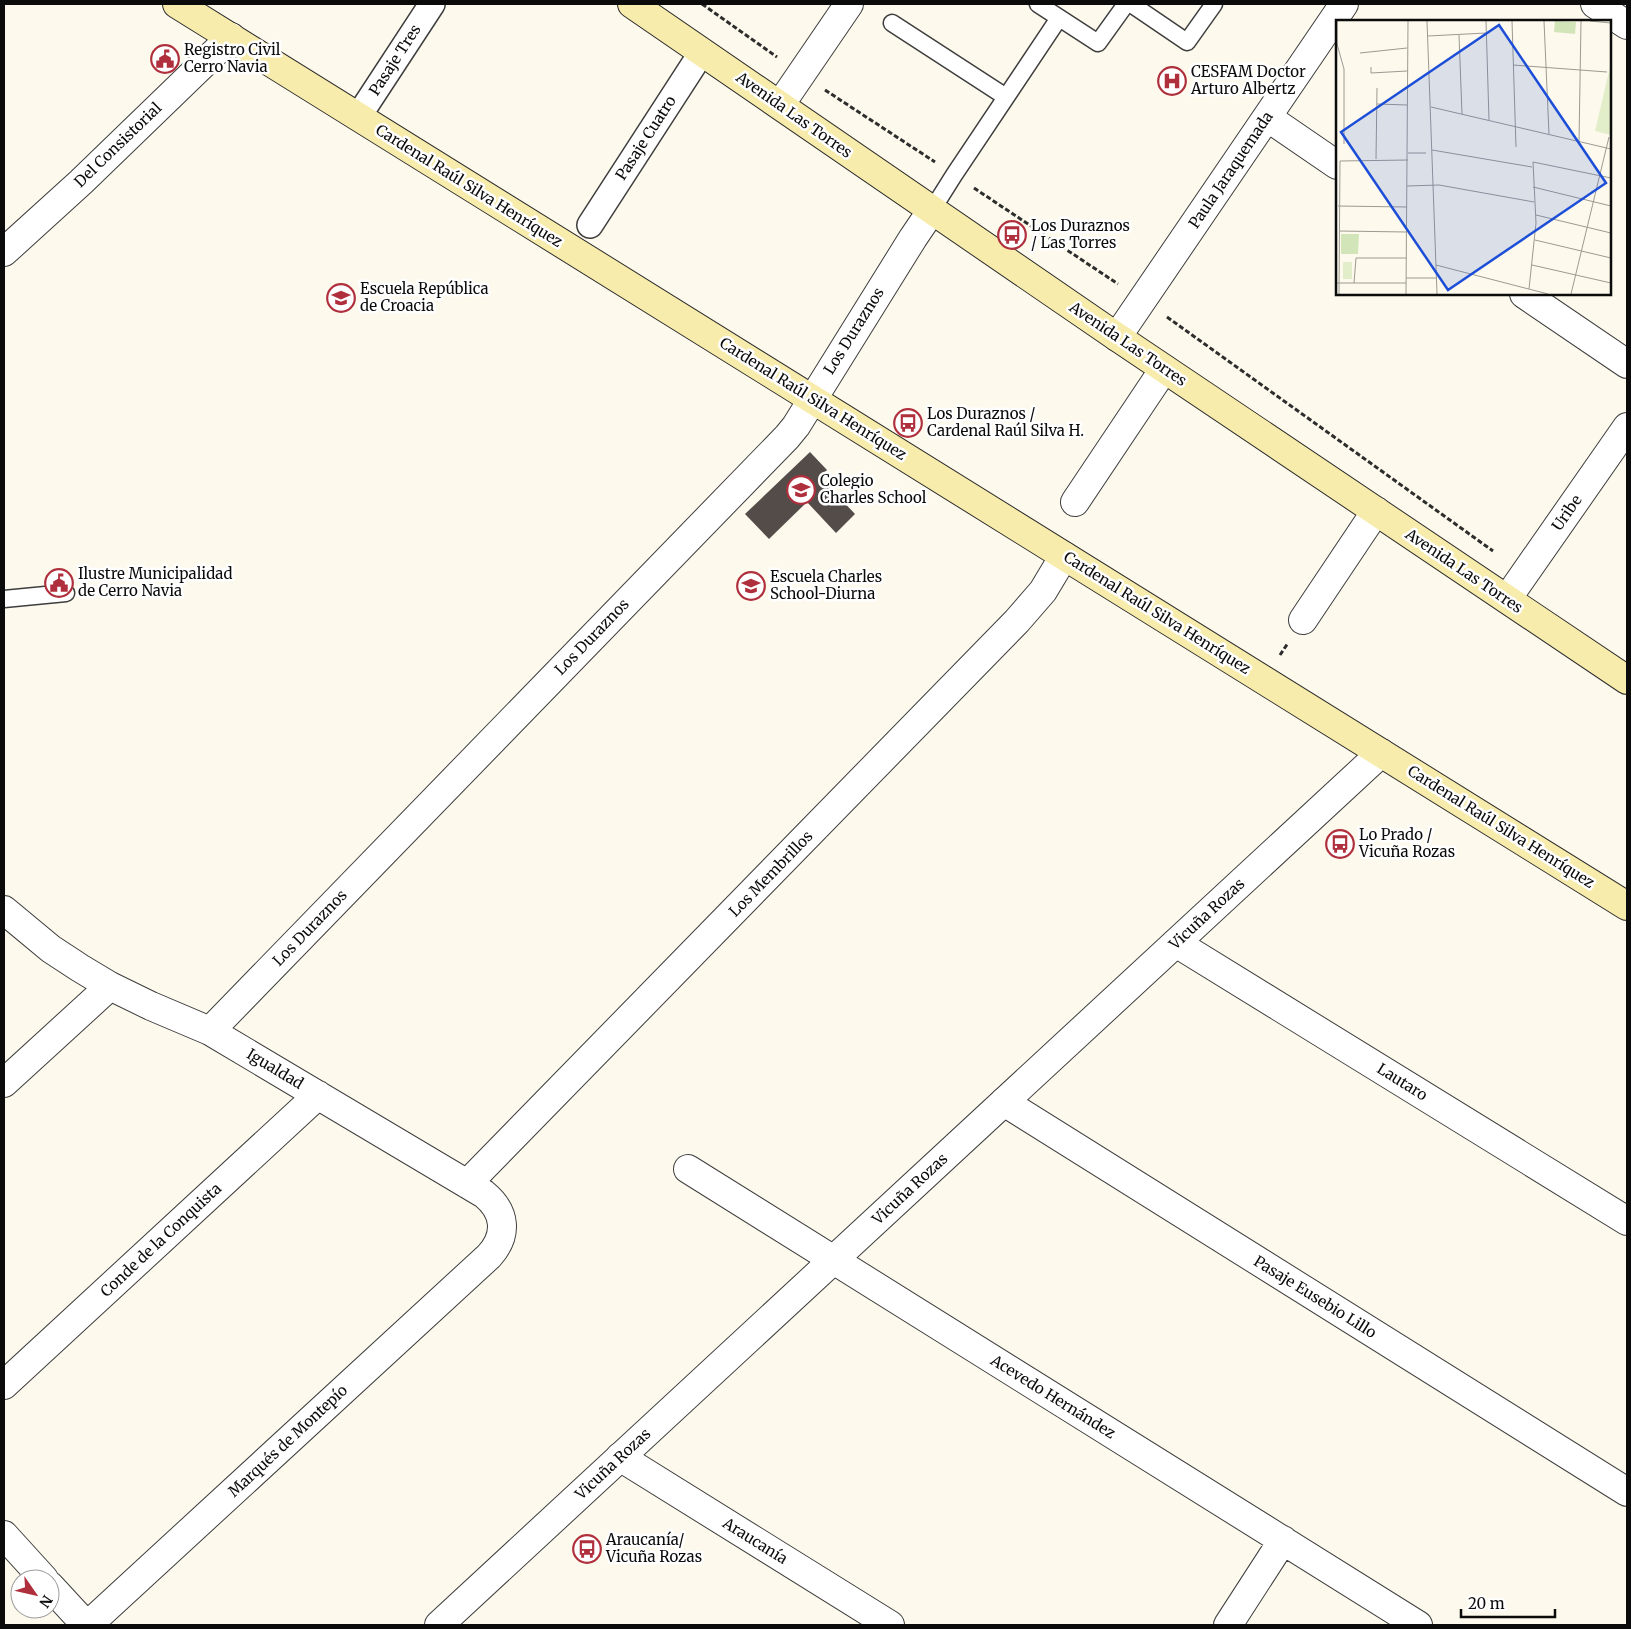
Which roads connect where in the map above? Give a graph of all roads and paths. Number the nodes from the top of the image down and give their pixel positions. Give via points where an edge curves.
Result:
1 (177, 4) edge
2 (432, 4) edge
3 (632, 4) edge
4 (848, 4) edge
5 (1038, 4) edge
6 (1126, 4) edge
7 (1132, 4) edge
8 (1214, 4) edge
9 (1344, 4) edge
10 (1595, 4) edge
11 (1059, 18) junction
12 (892, 23) dead end
13 (1627, 25) edge
14 (231, 37) junction
15 (702, 52) junction
16 (1006, 97) junction
17 (780, 105) junction
18 (358, 117) junction
19 (1267, 117) junction
20 (1336, 165) edge
21 (932, 210) junction
22 (590, 225) dead end
23 (4, 252) edge
24 (1525, 295) edge
25 (1117, 337) junction
26 (1627, 364) edge
27 (1164, 369) junction
28 (812, 399) junction
29 (1627, 428) edge
30 (1075, 502) dead end
31 (1376, 511) junction
32 (1064, 556) junction
33 (66, 593) dead end
34 (4, 599) edge
35 (1506, 599) junction
36 (1303, 620) joint
37 (1264, 680) junction
38 (1627, 680) edge
39 (1381, 752) junction
40 (1627, 906) edge
41 (4, 910) edge
42 (1176, 942) junction
43 (110, 986) junction
44 (210, 1031) junction
45 (4, 1083) edge
46 (318, 1095) junction
47 (1004, 1102) junction
48 (688, 1169) dead end
49 (467, 1184) junction
50 (1627, 1221) edge
51 (489, 1256) joint
52 (833, 1260) junction
53 (4, 1385) edge
54 (620, 1458) junction
55 (1627, 1492) edge
56 (4, 1535) edge
57 (1283, 1540) junction
58 (35, 1569) edge
59 (60, 1597) edge
60 (87, 1625) edge
61 (439, 1625) edge
62 (890, 1625) edge
63 (1228, 1625) edge
64 (1418, 1625) edge

1 - 14 main road, Cardenal Raúl Silva Henríquez
2 - 18 street, Pasaje Tres
3 - 15 main road, Avenida Las Torres
4 - 17 street
5 - 11 lane
6 - 11 lane via 1098,43
7 - 8 lane via 1187,42
9 - 19 street, Paula Jaraquemada
10 - 13 street
11 - 16 lane
12 - 16 lane
14 - 18 main road, Cardenal Raúl Silva Henríquez
14 - 23 street, Del Consistorial
15 - 17 main road, Avenida Las Torres
15 - 22 street, Pasaje Cuatro
16 - 21 lane
17 - 21 main road, Avenida Las Torres
18 - 28 main road, Cardenal Raúl Silva Henríquez
19 - 20 street
19 - 25 street, Paula Jaraquemada
21 - 25 main road, Avenida Las Torres
21 - 28 street, Los Duraznos
24 - 26 street
25 - 27 main road, Avenida Las Torres
27 - 30 street
27 - 31 main road, Avenida Las Torres
28 - 32 main road, Cardenal Raúl Silva Henríquez
28 - 44 street, Los Duraznos via 787,437
29 - 35 street, Uribe
31 - 35 main road, Avenida Las Torres
31 - 36 street
32 - 37 main road, Cardenal Raúl Silva Henríquez
32 - 49 street, Los Membrillos via 1043,591 1017,621
33 - 34 lane
35 - 38 main road, Avenida Las Torres
36 - 37 path
37 - 39 main road, Cardenal Raúl Silva Henríquez
39 - 40 main road, Cardenal Raúl Silva Henríquez
39 - 42 street, Vicuña Rozas
41 - 43 street, Igualdad via 51,949
42 - 47 street, Vicuña Rozas
42 - 50 street, Lautaro
43 - 44 street, Igualdad
43 - 45 street
44 - 46 street, Igualdad
46 - 49 street, Igualdad
46 - 53 street, Conde de la Conquista
47 - 52 street, Vicuña Rozas
47 - 55 street, Pasaje Eusebio Lillo
48 - 52 street, Acevedo Hernández
49 - 51 street, Igualdad via 492,1200 501,1217 501,1238
51 - 60 street, Marqués de Montepío
52 - 54 street, Vicuña Rozas
52 - 57 street, Acevedo Hernández
54 - 61 street, Vicuña Rozas
54 - 62 street, Araucanía
56 - 58 street
57 - 63 street
57 - 64 street, Acevedo Hernández
59 - 60 street

